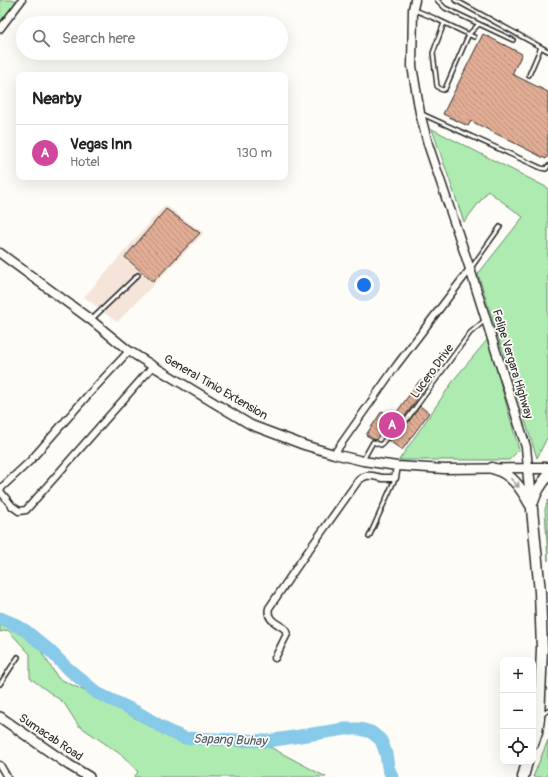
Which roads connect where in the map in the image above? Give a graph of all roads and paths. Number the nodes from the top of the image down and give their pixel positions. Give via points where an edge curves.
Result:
1 (22, 0) edge
2 (415, 0) edge
3 (437, 0) edge
4 (455, 0) edge
5 (413, 9) junction
6 (444, 23) junction
7 (479, 24) junction
8 (0, 29) edge
9 (469, 34) junction
10 (474, 37) dead end
11 (513, 40) dead end
12 (541, 47) junction
13 (548, 51) edge
14 (528, 75) dead end
15 (420, 113) junction
16 (548, 166) edge
17 (500, 227) dead end
18 (0, 253) edge
19 (470, 268) junction
20 (138, 275) dead end
21 (486, 319) junction
22 (91, 320) junction
23 (129, 351) junction
24 (153, 366) junction
25 (334, 454) junction
26 (363, 461) junction
27 (398, 466) junction
28 (492, 468) junction
29 (528, 468) junction
30 (548, 468) edge
31 (548, 476) edge
32 (395, 478) junction
33 (0, 490) edge
34 (531, 505) junction
35 (369, 537) dead end
36 (18, 658) dead end
37 (275, 658) dead end
38 (0, 684) edge
39 (548, 710) edge
40 (0, 717) edge
41 (539, 718) junction
42 (536, 732) edge
43 (0, 765) edge
44 (526, 765) edge
45 (8, 777) edge
46 (89, 777) edge
47 (523, 777) edge

1 - 8 street
2 - 5 street, Felipe Vergara Highway
3 - 7 lane via 444,8
4 - 12 lane
5 - 6 lane
5 - 15 street, Felipe Vergara Highway via 412,66
6 - 9 lane
6 - 9 lane via 433,53 437,86 440,89 445,89
7 - 9 lane
7 - 11 lane
9 - 10 lane
12 - 13 lane
12 - 14 lane
15 - 16 lane via 541,168 546,169
15 - 19 street, Felipe Vergara Highway
17 - 19 lane
18 - 22 street, General Tinio Extension
19 - 21 street, Felipe Vergara Highway
19 - 25 street
20 - 22 lane
21 - 26 lane, Lucero Drive via 470,334 402,426 390,433 381,445 373,442
21 - 29 street, Felipe Vergara Highway via 526,447
22 - 23 street, General Tinio Extension
23 - 24 street, General Tinio Extension
23 - 33 street
24 - 25 street, General Tinio Extension via 251,425 304,446
24 - 33 street via 26,510 19,511 12,506
25 - 26 street, General Tinio Extension
26 - 27 street, General Tinio Extension
27 - 28 street, General Tinio Extension via 444,469
27 - 32 street
28 - 29 street, General Tinio Extension
28 -> 34 main road via 516,482
29 - 30 main road, General Tinio Extension
29 - 34 main road, Felipe Vergara Highway
31 - 34 main road via 542,482
32 - 35 lane
32 - 37 street via 368,475 358,481 269,608 269,616 285,629 286,634
34 - 41 main road, Felipe Vergara Highway via 540,592 542,649
36 - 38 lane
39 - 41 lane
40 - 46 main road, Sumacab Road
41 - 42 main road, Felipe Vergara Highway
43 - 45 street
44 - 47 main road

